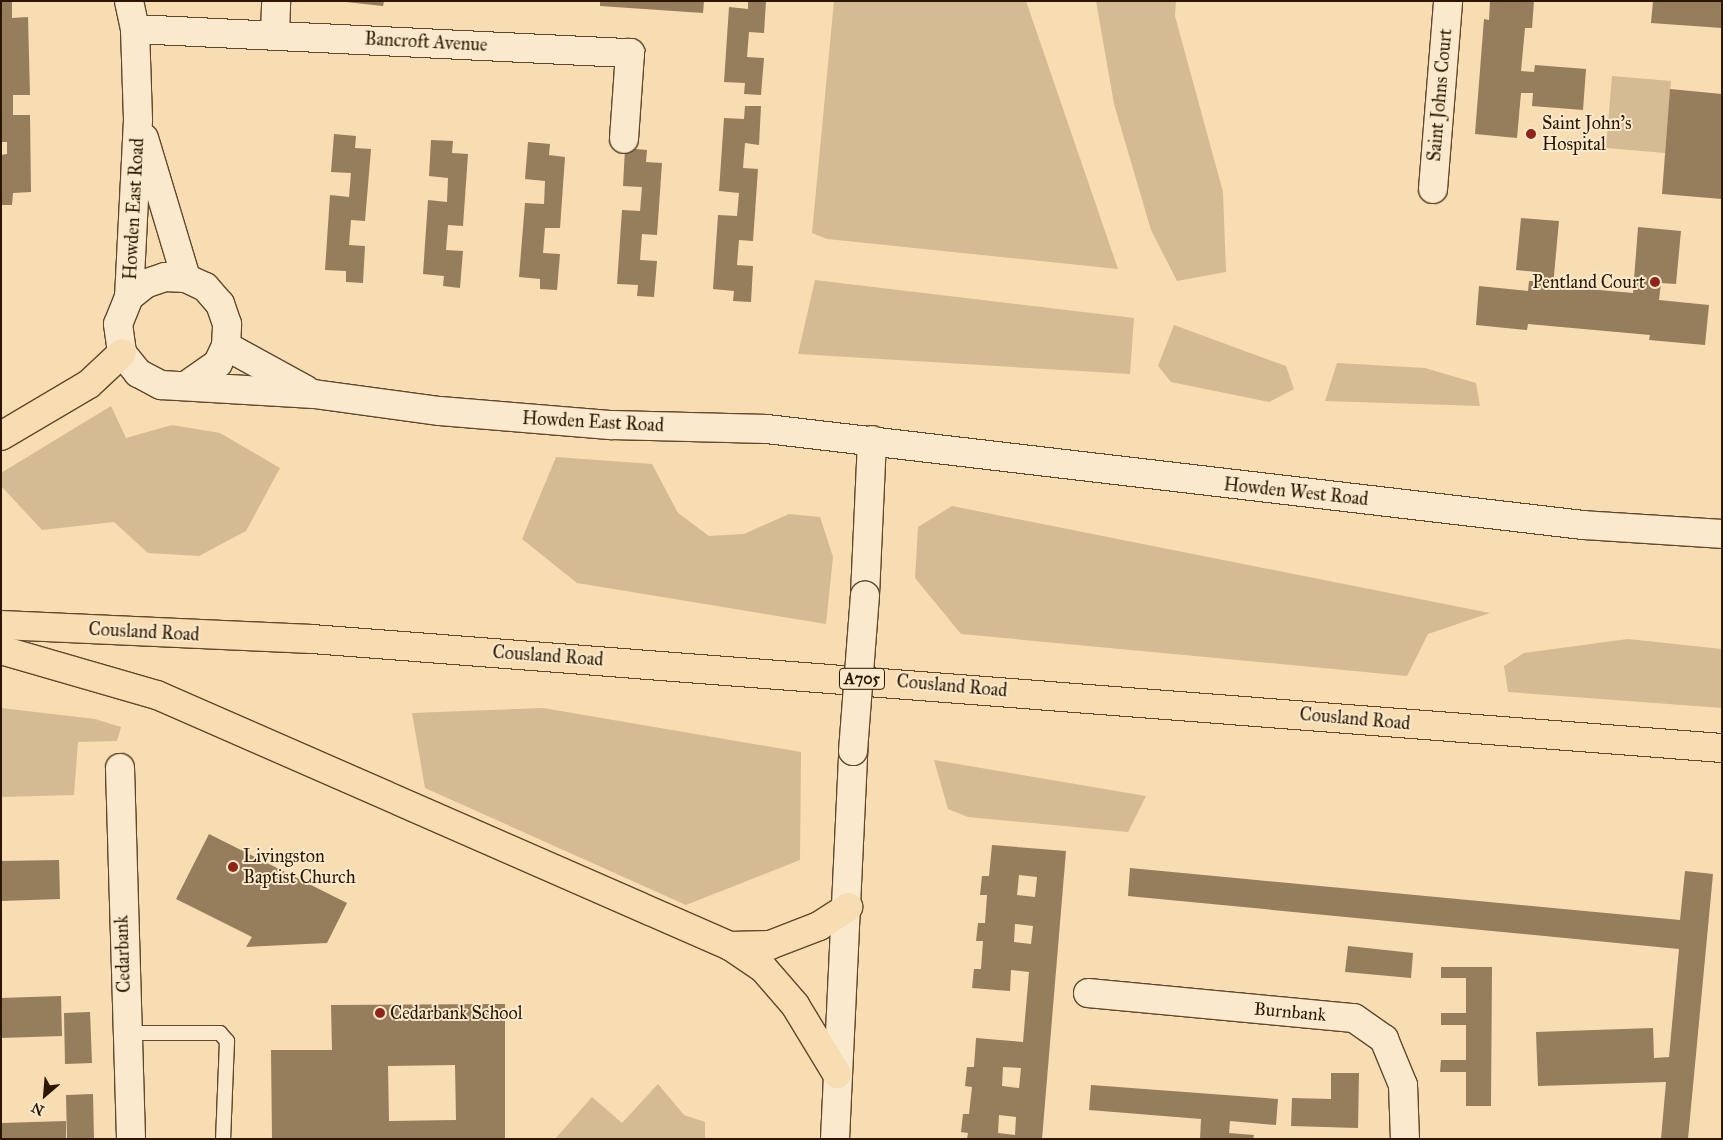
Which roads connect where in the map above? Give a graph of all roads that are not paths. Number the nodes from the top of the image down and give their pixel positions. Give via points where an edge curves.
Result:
1 (129, 1) edge
2 (276, 1) edge
3 (1448, 1) edge
4 (135, 29) junction
5 (275, 35) junction
6 (138, 120) junction
7 (624, 139) dead end
8 (1433, 189) dead end
9 (186, 278) junction
10 (130, 297) junction
11 (226, 346) junction
12 (122, 353) junction
13 (187, 384) junction
14 (314, 394) junction
15 (1, 436) edge
16 (872, 440) junction
17 (1722, 534) edge
18 (1, 625) edge
19 (1, 650) edge
20 (1722, 748) edge
21 (120, 768) dead end
22 (848, 907) junction
23 (730, 946) junction
24 (1088, 993) dead end
25 (127, 1033) junction
26 (837, 1074) junction
27 (131, 1139) edge
28 (223, 1139) edge
29 (835, 1139) edge
30 (1405, 1139) edge

1 - 4 street, Howden East Road
2 - 5 street
3 - 8 street, Saint Johns Court
4 - 5 street, Bancroft Avenue
4 - 6 street, Howden East Road
5 - 7 street, Bancroft Avenue via 630,53
6 - 9 street, Howden East Road
6 - 10 street, Howden East Road
9 - 10 street, Howden East Road via 165,277 145,284
9 - 11 street, Howden East Road via 205,287 220,304 227,324
10 - 12 street, Howden East Road via 118,324
11 - 13 street, Howden East Road via 204,377
11 - 14 street, Howden East Road
12 - 13 street, Howden East Road via 138,374 161,385
12 - 15 main road via 89,384
13 - 14 street, Howden East Road
14 - 16 street, Howden East Road via 440,411 612,425 767,429
16 - 17 street, Howden West Road via 1583,525
16 - 22 street, bridge via 853,751
18 - 20 main road, Cousland Road / A705 via 332,640
19 - 23 main road via 157,695
21 - 25 street, Cedarbank
22 - 23 main road via 819,926 770,945
22 - 26 street
23 - 26 main road via 764,968 795,1005
24 - 30 street, Burnbank via 1354,1018 1384,1040 1403,1085
25 - 27 street, Cedarbank
25 - 28 lane via 220,1032 227,1041
26 - 29 street

